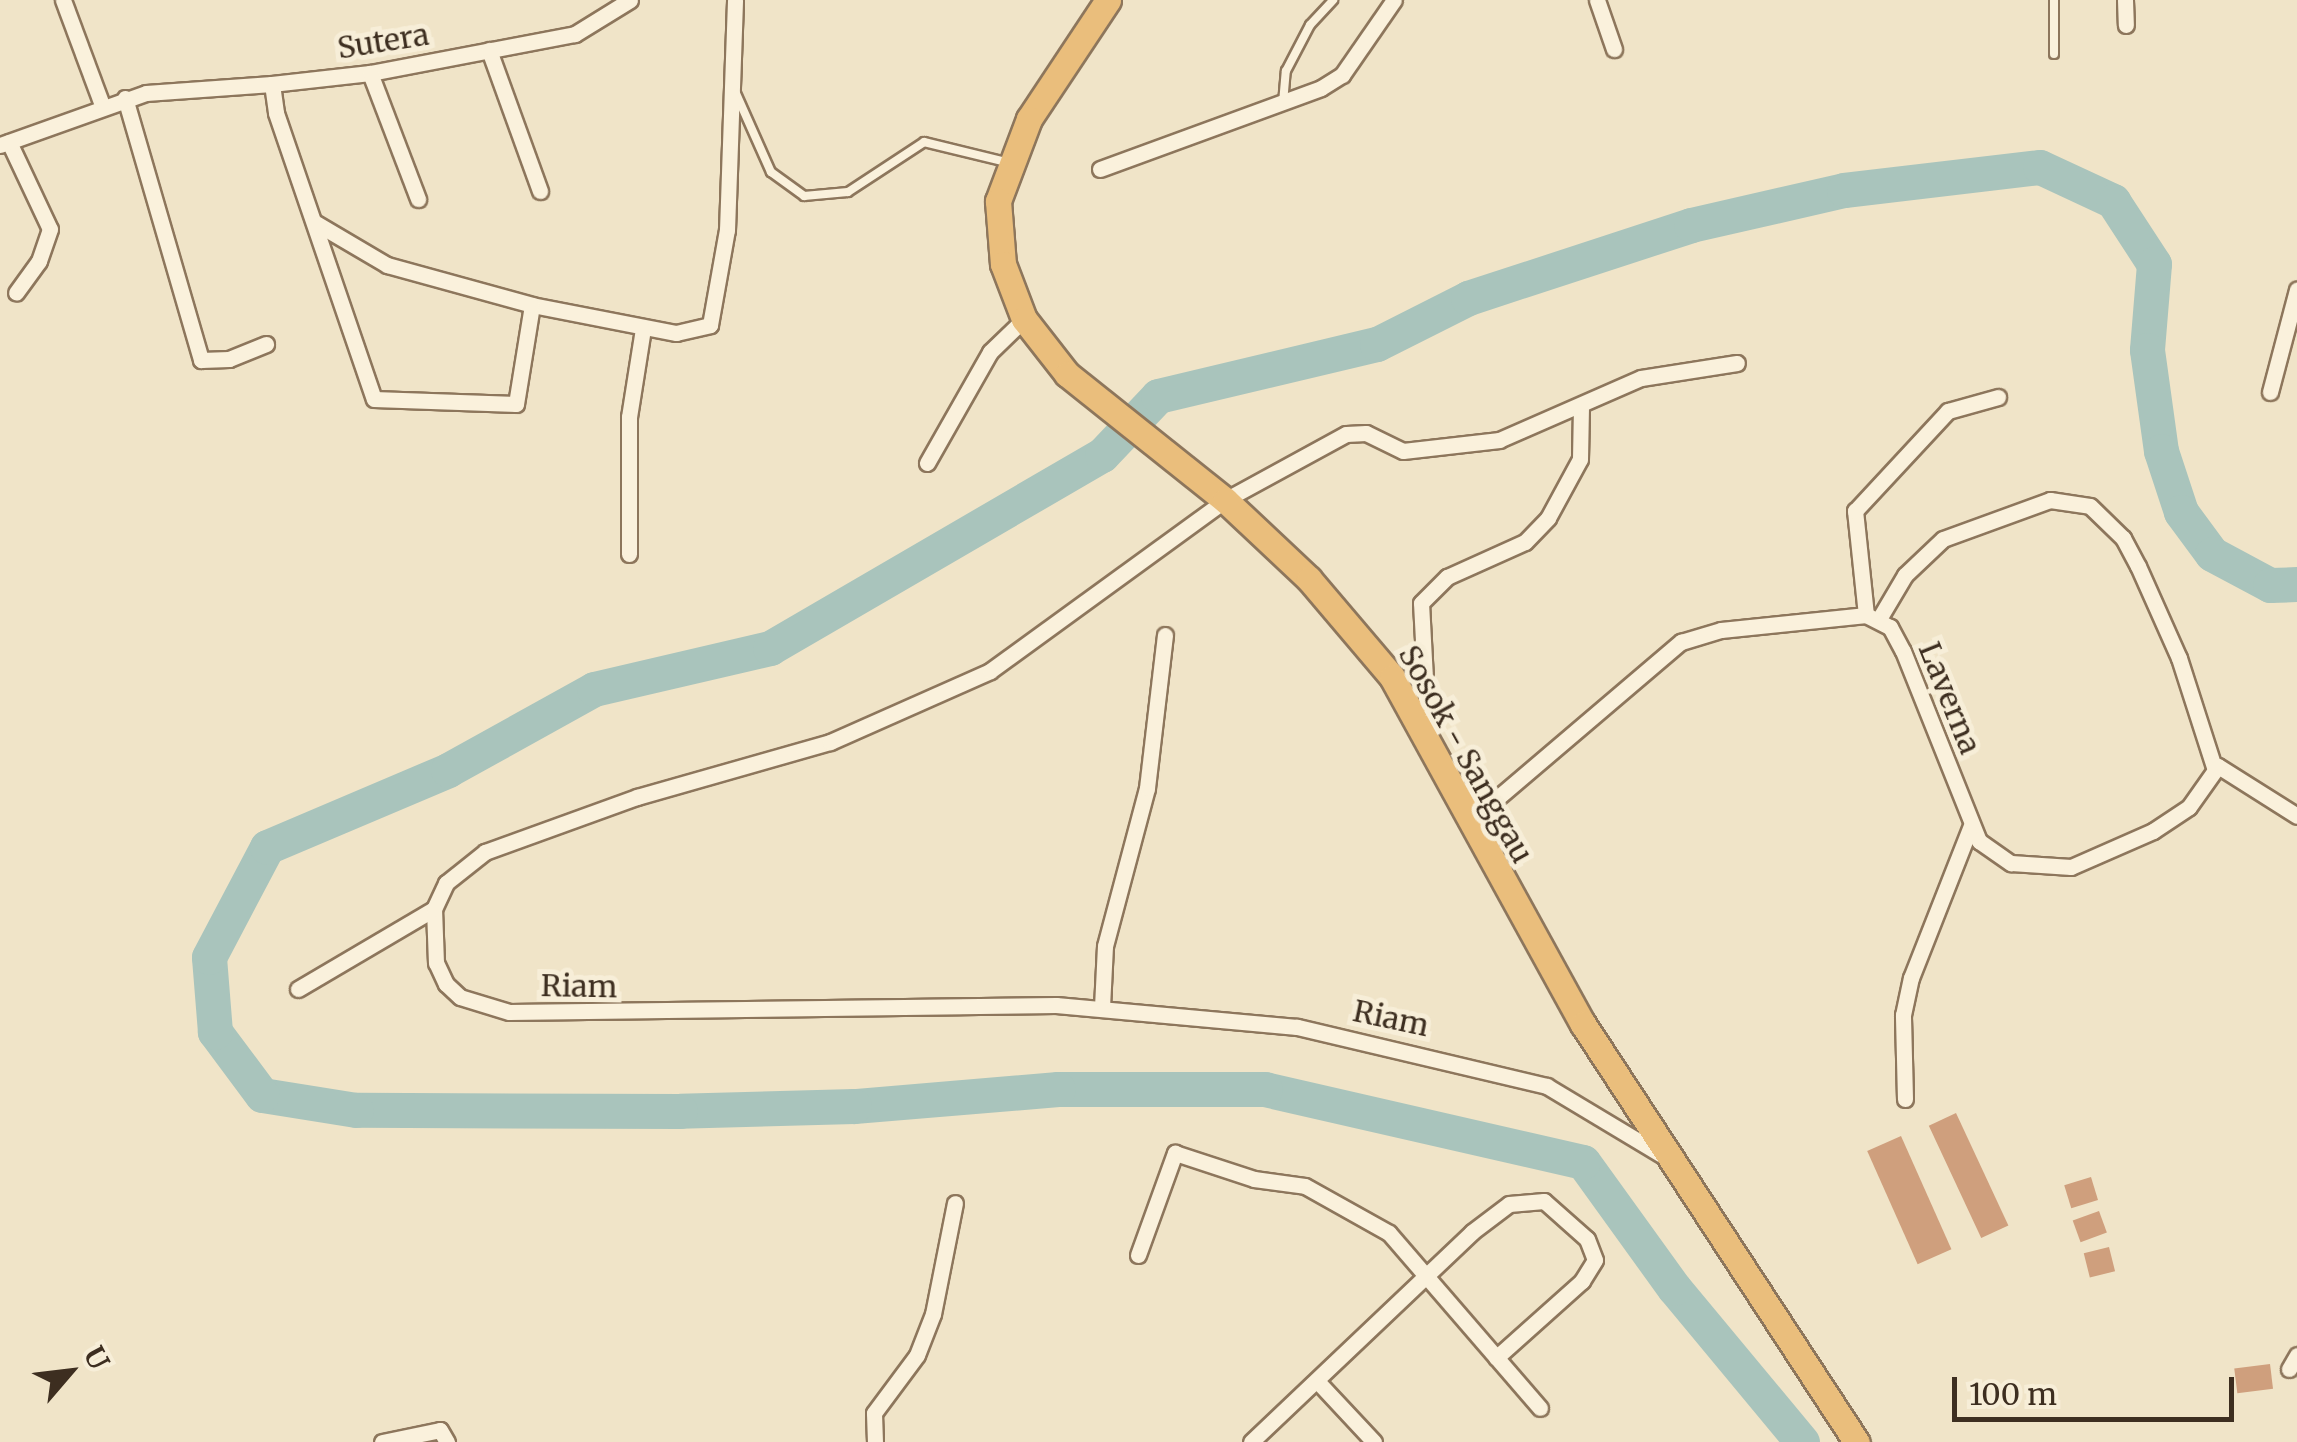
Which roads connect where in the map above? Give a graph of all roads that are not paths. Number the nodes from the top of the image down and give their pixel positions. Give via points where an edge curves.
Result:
1 (63, 0) edge
2 (630, 0) edge
3 (735, 0) edge
4 (1108, 0) edge
5 (1333, 0) edge
6 (1394, 0) edge
7 (1597, 0) edge
8 (2054, 0) edge
9 (2125, 0) edge
10 (2126, 26) dead end
11 (1614, 48) dead end
12 (489, 50) junction
13 (2054, 54) dead end
14 (370, 73) junction
15 (272, 84) junction
16 (734, 89) junction
17 (124, 98) junction
18 (1283, 103) junction
19 (102, 105) junction
20 (5, 144) edge
21 (1010, 163) junction
22 (1100, 169) dead end
23 (540, 191) dead end
24 (418, 199) dead end
25 (314, 222) junction
26 (2297, 290) edge
27 (16, 293) dead end
28 (532, 306) junction
29 (1024, 319) junction
30 (643, 329) junction
31 (266, 344) dead end
32 (1737, 363) dead end
33 (2270, 392) dead end
34 (1998, 397) dead end
35 (1581, 405) junction
36 (927, 463) dead end
37 (1225, 500) junction
38 (629, 554) dead end
39 (1873, 617) junction
40 (1165, 635) dead end
41 (1428, 743) junction
42 (2214, 767) junction
43 (2297, 816) edge
44 (1468, 823) junction
45 (1970, 826) junction
46 (434, 909) junction
47 (298, 989) dead end
48 (1102, 1007) junction
49 (1905, 1099) dead end
50 (1673, 1162) junction
51 (955, 1203) dead end
52 (1138, 1255) dead end
53 (1426, 1278) junction
54 (1496, 1358) junction
55 (1318, 1382) junction
56 (1540, 1408) dead end
57 (382, 1442) edge
58 (447, 1442) edge
59 (875, 1442) edge
60 (1251, 1442) edge
61 (1374, 1442) edge
62 (1856, 1442) edge

1 - 19 street
2 - 12 street, Sutera via 575,34
3 - 16 street
4 - 21 highway, Sosok - Sanggau via 1029,119
5 - 18 lane via 1310,25 1286,71
6 - 18 street via 1342,75
7 - 11 street
8 - 13 lane
9 - 10 street
12 - 14 street, Sutera
12 - 23 street
14 - 15 street, Sutera
14 - 24 street
15 - 17 street, Sutera
15 - 25 street
16 - 21 lane via 772,172 804,196 848,192 924,142
16 - 30 street via 716,317 688,334
17 - 19 street, Sutera
17 - 31 street via 202,360 228,359
18 - 22 street
19 - 20 street, Sutera
20 - 27 street via 50,228 44,252
21 - 29 highway, Sosok - Sanggau via 998,230
25 - 28 street via 386,265
25 - 28 street via 369,392 382,402 516,404
26 - 33 street
28 - 30 street
29 - 36 street via 990,352
29 - 37 highway, Sosok - Sanggau via 1040,347 1076,381
30 - 38 street via 628,417
32 - 35 street via 1641,378
34 - 39 street via 1948,411 1855,511
35 - 37 street via 1515,436 1418,450 1393,448 1356,431
35 - 41 street via 1580,459 1548,518 1525,542 1447,577 1421,603
37 - 41 highway, Sosok - Sanggau via 1354,626
37 - 46 street via 990,671 830,742 637,797 485,852 446,884
39 - 42 street via 1943,539 2050,500 2090,506 2138,566 2179,658
39 - 44 street via 1721,630 1681,642
39 - 45 street, Laverna via 1903,651
40 - 48 street via 1147,788 1136,852 1106,946
41 - 44 highway, Sosok - Sanggau
42 - 43 street via 2230,769
42 - 45 street, Laverna via 2189,807 2153,832 2071,867 2011,863 1992,854
44 - 50 highway, Sosok - Sanggau via 1583,1024
45 - 49 street via 1911,978 1903,1016
46 - 47 street
46 - 48 street, Riam via 436,962 446,984 460,996 509,1012
48 - 50 street, Riam via 1296,1027 1484,1067 1559,1092
50 - 62 highway, Sosok - Sanggau
51 - 59 street via 934,1314 917,1355 874,1413
52 - 53 street via 1171,1156 1179,1152 1329,1196 1388,1233
53 - 54 street
53 - 54 street via 1472,1232 1523,1200 1544,1201 1587,1239 1595,1260 1591,1269
53 - 55 street
54 - 56 street
55 - 60 street
55 - 61 street
57 - 58 street via 440,1430

